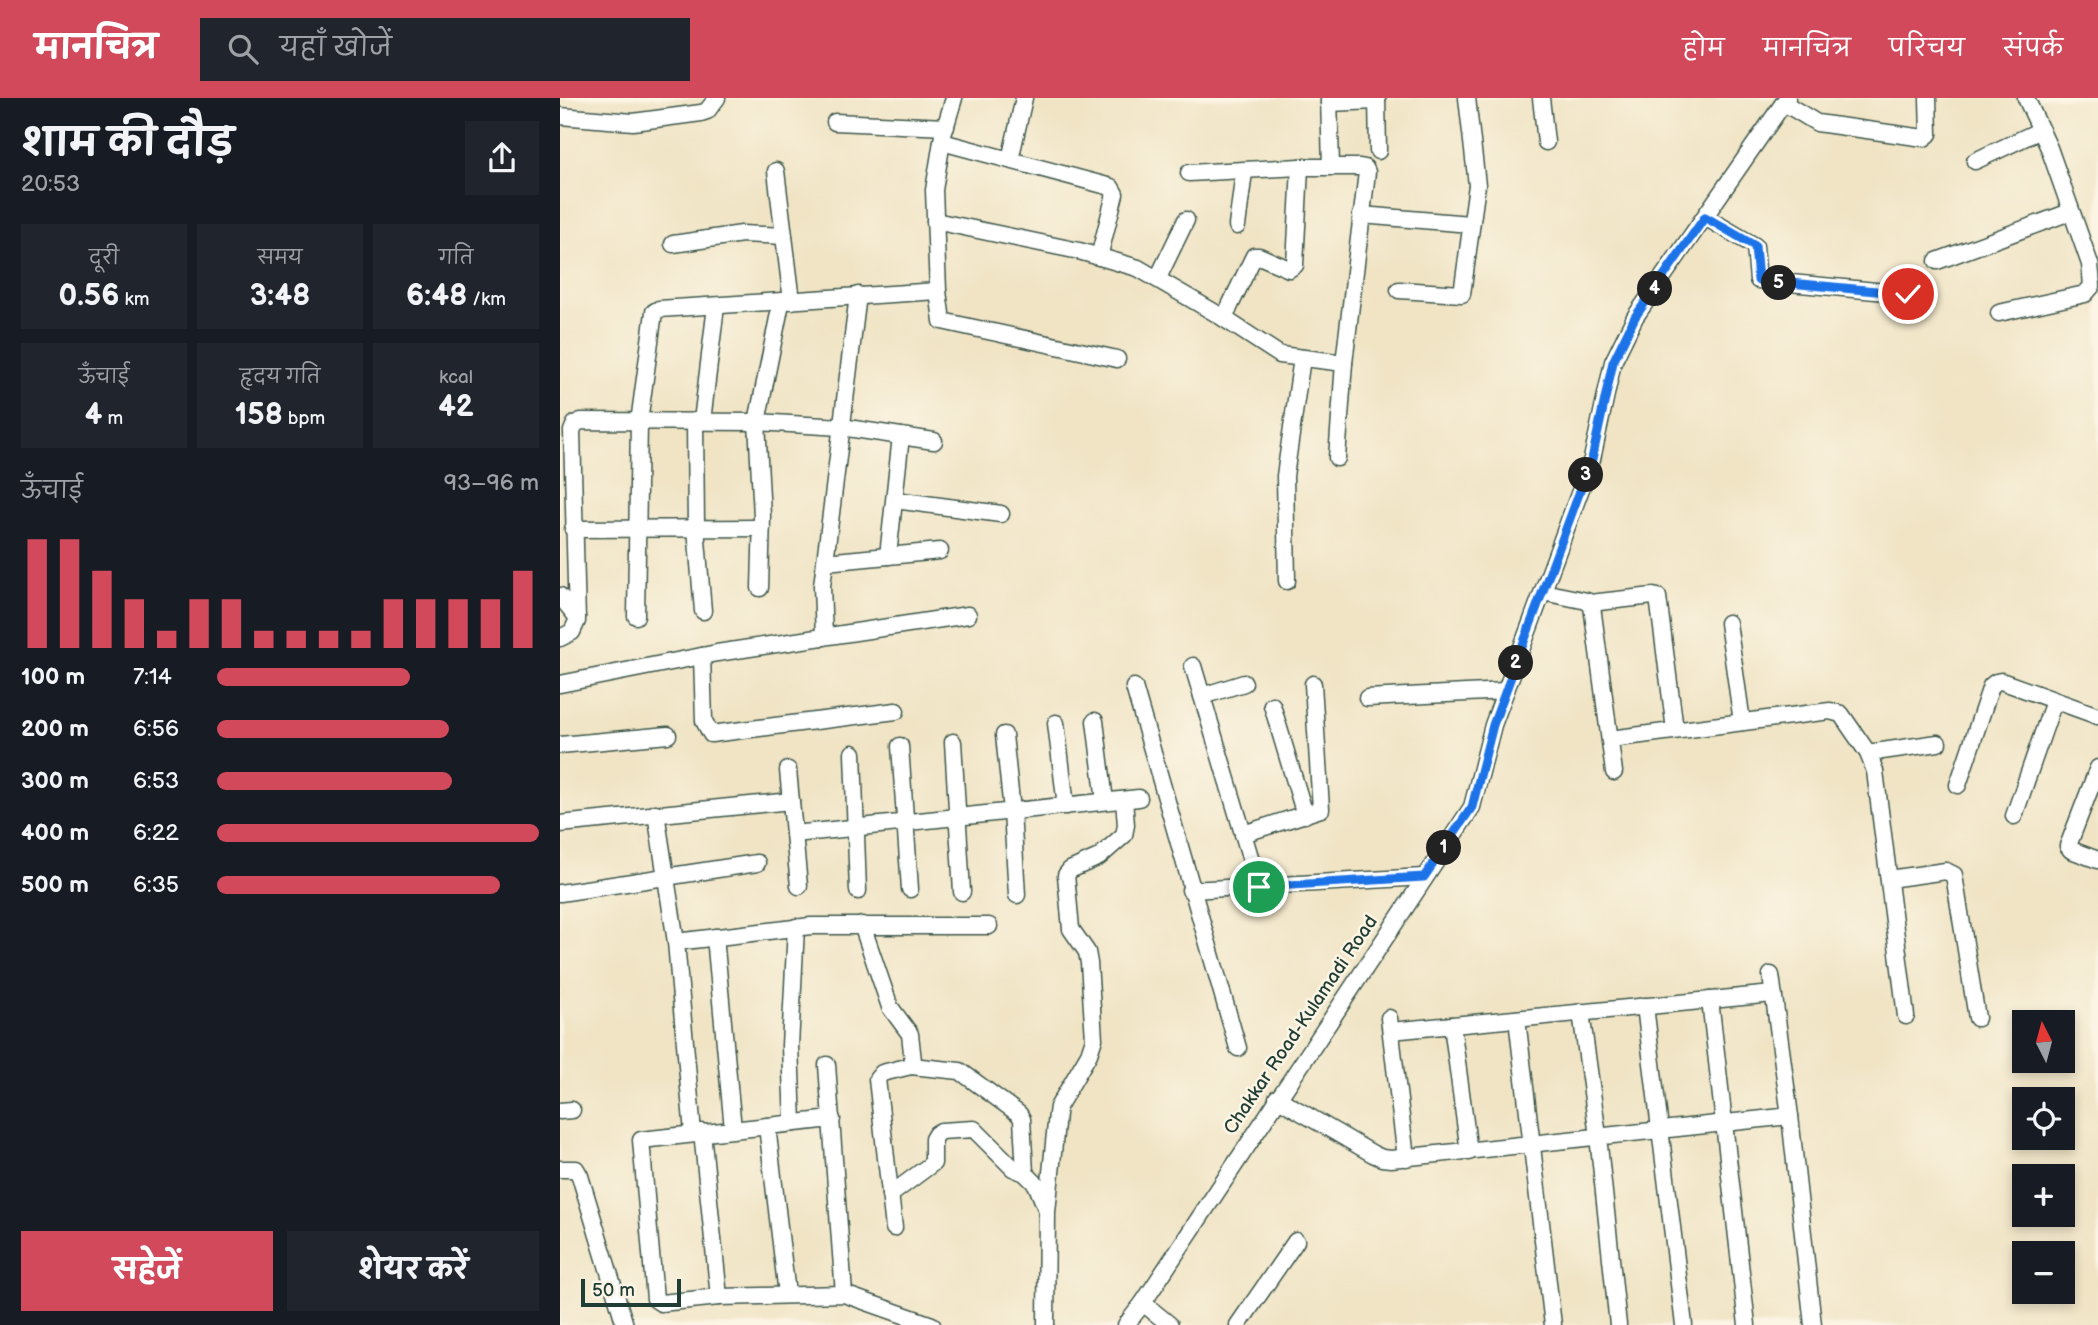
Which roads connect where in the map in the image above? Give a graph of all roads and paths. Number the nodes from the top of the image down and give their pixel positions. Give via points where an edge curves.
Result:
1 (717, 98) edge
2 (954, 98) edge
3 (1024, 98) edge
4 (1467, 98) edge
5 (1541, 98) edge
6 (1928, 98) edge
7 (2026, 98) edge
8 (1377, 100) edge
9 (1329, 101) edge
10 (1786, 101) edge
11 (560, 116) edge
12 (835, 122) dead end
13 (2041, 130) junction
14 (944, 135) junction
15 (1546, 142) dead end
16 (1378, 151) dead end
17 (1331, 159) junction
18 (1010, 160) junction
19 (1975, 161) dead end
20 (1300, 167) junction
21 (776, 172) dead end
22 (1244, 172) junction
23 (1189, 173) dead end
24 (2070, 212) junction
25 (1361, 215) junction
26 (1705, 217) junction
27 (1186, 220) dead end
28 (935, 221) junction
29 (1470, 224) junction
30 (1237, 226) dead end
31 (784, 236) junction
32 (674, 244) dead end
33 (1099, 257) junction
34 (1937, 261) dead end
35 (1158, 278) junction
36 (1399, 290) dead end
37 (938, 291) junction
38 (1908, 294) dead end
39 (858, 295) junction
40 (787, 302) junction
41 (716, 306) junction
42 (1999, 313) dead end
43 (1224, 318) junction
44 (1302, 358) junction
45 (1117, 359) dead end
46 (1344, 363) junction
47 (699, 421) junction
48 (639, 422) junction
49 (757, 422) junction
50 (841, 427) junction
51 (901, 436) junction
52 (934, 441) dead end
53 (1336, 458) dead end
54 (894, 500) junction
55 (1001, 514) dead end
56 (638, 528) junction
57 (696, 528) junction
58 (762, 528) junction
59 (573, 529) junction
60 (940, 551) dead end
61 (888, 556) junction
62 (825, 562) junction
63 (1287, 582) dead end
64 (760, 588) dead end
65 (1543, 592) junction
66 (560, 596) edge
67 (1590, 603) junction
68 (704, 611) dead end
69 (968, 615) dead end
70 (636, 616) dead end
71 (577, 617) junction
72 (1728, 623) dead end
73 (824, 637) junction
74 (560, 638) edge
75 (702, 656) junction
76 (1193, 666) dead end
77 (1244, 683) dead end
78 (560, 684) edge
79 (1313, 684) dead end
80 (1134, 687) dead end
81 (1506, 691) junction
82 (1202, 696) junction
83 (1367, 698) dead end
84 (2054, 701) junction
85 (1272, 705) dead end
86 (896, 711) dead end
87 (2098, 716) edge
88 (1095, 721) dead end
89 (1742, 722) junction
90 (1056, 723) dead end
91 (1675, 730) junction
92 (668, 735) dead end
93 (1004, 735) dead end
94 (1610, 739) junction
95 (953, 742) dead end
96 (1938, 743) dead end
97 (560, 745) edge
98 (900, 746) dead end
99 (853, 753) dead end
100 (1868, 753) junction
101 (2098, 768) edge
102 (788, 770) dead end
103 (1615, 772) dead end
104 (1958, 785) dead end
105 (791, 801) junction
106 (1105, 802) junction
107 (1066, 806) junction
108 (1012, 811) junction
109 (656, 813) junction
110 (1305, 815) junction
111 (2014, 816) dead end
112 (958, 817) junction
113 (905, 822) junction
114 (560, 824) edge
115 (855, 828) junction
116 (794, 834) junction
117 (1243, 834) junction
118 (2098, 860) edge
119 (757, 863) dead end
120 (1424, 877) junction
121 (666, 878) junction
122 (1889, 879) junction
123 (799, 886) dead end
124 (1259, 887) junction
125 (911, 889) dead end
126 (1190, 890) junction
127 (858, 891) dead end
128 (962, 892) dead end
129 (560, 893) edge
130 (1017, 895) dead end
131 (862, 925) junction
132 (989, 926) dead end
133 (796, 928) junction
134 (715, 937) junction
135 (676, 943) junction
136 (1771, 975) dead end
137 (1773, 994) junction
138 (1710, 1000) junction
139 (1645, 1006) junction
140 (1581, 1012) junction
141 (1906, 1016) dead end
142 (1977, 1018) dead end
143 (1517, 1019) junction
144 (1451, 1025) junction
145 (1238, 1048) dead end
146 (827, 1065) dead end
147 (911, 1066) junction
148 (1277, 1098) junction
149 (1790, 1116) junction
150 (832, 1119) junction
151 (1723, 1122) junction
152 (793, 1123) junction
153 (767, 1126) junction
154 (1661, 1128) junction
155 (733, 1129) junction
156 (697, 1133) junction
157 (1598, 1136) junction
158 (1532, 1145) junction
159 (1469, 1152) junction
160 (1406, 1158) junction
161 (560, 1169) edge
162 (1025, 1173) junction
163 (890, 1195) junction
164 (1047, 1212) junction
165 (894, 1228) dead end
166 (1296, 1241) dead end
167 (787, 1294) junction
168 (844, 1294) junction
169 (719, 1297) junction
170 (1143, 1303) junction
171 (625, 1325) edge
172 (932, 1325) edge
173 (1046, 1325) edge
174 (1126, 1325) edge
175 (1170, 1325) edge
176 (1238, 1325) edge
177 (1553, 1325) edge
178 (1618, 1325) edge
179 (1684, 1325) edge
180 (1747, 1325) edge
181 (1813, 1325) edge

1 - 11 street via 701,113 643,122
2 - 14 street
3 - 18 street
4 - 29 street via 1476,190
5 - 15 street
6 - 10 street via 1929,134 1924,138 1817,123
7 - 13 street
8 - 9 street
8 - 16 street
9 - 17 street
10 - 26 street, Chakkar Road-Kulamadi Road
12 - 14 street
13 - 19 street
13 - 24 street
14 - 18 street
14 - 28 street via 935,183
17 - 20 street
17 - 25 street via 1364,168 1367,176
18 - 33 street via 1114,190
20 - 22 street
20 - 43 street via 1295,265 1289,269 1254,256
21 - 31 street
22 - 23 street
22 - 30 street
24 - 34 street
24 - 42 street via 2088,257 2092,286 2085,294
25 - 29 street
25 - 46 street
26 - 38 street via 1755,246 1758,280
26 - 65 street, Chakkar Road-Kulamadi Road via 1635,317 1613,362 1592,459
27 - 35 street
28 - 33 street
28 - 37 street
29 - 36 street via 1462,294
31 - 32 street via 742,234
31 - 40 street
33 - 35 street
35 - 43 street
37 - 39 street
37 - 45 street via 940,317 945,323
39 - 40 street
39 - 50 street
40 - 41 street
40 - 49 street
41 - 47 street
41 - 48 street via 654,312
43 - 44 street via 1280,355
44 - 46 street
44 - 63 street via 1285,476
46 - 53 street
47 - 48 street
47 - 49 street
47 - 57 street
48 - 56 street
48 - 59 street via 575,424
49 - 50 street
49 - 58 street
50 - 51 street
50 - 62 street
51 - 52 street
51 - 54 street
54 - 55 street
54 - 61 street
56 - 57 street
56 - 59 street
56 - 70 street
57 - 58 street
57 - 68 street
58 - 64 street
59 - 71 street
60 - 61 street
61 - 62 street
62 - 73 street
65 - 67 street
65 - 81 street, Chakkar Road-Kulamadi Road
66 - 71 street
67 - 91 street via 1653,596 1660,601
67 - 94 street
69 - 73 street
71 - 74 street via 575,629
72 - 89 street
73 - 75 street
75 - 78 street
75 - 86 street via 704,720 710,734
76 - 82 street
77 - 82 street
79 - 110 street via 1323,805
80 - 126 street
81 - 83 street
81 - 120 street, Chakkar Road-Kulamadi Road via 1472,807
82 - 117 street
84 - 87 street
84 - 104 street via 1996,682
84 - 111 street
85 - 110 street
88 - 106 street
89 - 91 street
89 - 100 street via 1836,712
90 - 107 street
91 - 94 street
92 - 97 street
93 - 108 street
94 - 103 street
95 - 112 street
96 - 100 street
98 - 113 street
99 - 115 street
100 - 122 street via 1875,771
101 - 118 street via 2068,846
102 - 105 street
105 - 109 street
105 - 116 street
106 - 107 street
106 - 164 street via 1132,799 1124,835 1099,857 1066,875 1071,929 1089,963 1094,1038 1058,1107
107 - 108 street
108 - 112 street
108 - 130 street
109 - 114 street
109 - 121 street
110 - 117 street
112 - 113 street
112 - 128 street
113 - 115 street
113 - 125 street
115 - 116 street
115 - 127 street
116 - 123 street
117 - 124 street
119 - 121 street
120 - 124 street
120 - 148 street, Chakkar Road-Kulamadi Road
121 - 129 street
121 - 135 street
122 - 141 street
122 - 142 street via 1946,871 1954,875
124 - 126 street
126 - 145 street
131 - 132 street
131 - 133 street
131 - 147 street via 890,1007 910,1034
133 - 134 street
133 - 152 street via 790,1046
134 - 135 street
134 - 155 street
135 - 156 street
136 - 137 street
137 - 138 street
137 - 149 street
138 - 139 street
138 - 151 street
139 - 140 street
139 - 154 street
140 - 143 street
140 - 157 street
143 - 144 street
143 - 158 street
144 - 159 street
144 - 160 street via 1390,1024
146 - 150 street
147 - 162 street via 960,1071 1019,1114
147 - 163 street via 882,1073 877,1079
148 - 160 street via 1382,1158
148 - 170 street, Chakkar Road-Kulamadi Road
149 - 151 street
149 - 181 street
150 - 152 street
150 - 168 street
151 - 154 street
151 - 180 street
152 - 153 street
153 - 155 street
153 - 167 street
154 - 157 street
154 - 179 street
155 - 156 street
156 - 169 street
156 - 169 street via 641,1140 656,1299 661,1303
157 - 158 street
157 - 178 street
158 - 159 street
158 - 177 street
159 - 160 street
161 - 171 street via 576,1169 580,1176
162 - 163 street via 1013,1168 974,1129 941,1131 933,1139 933,1163
162 - 164 street via 1038,1186
163 - 165 street
164 - 173 street
166 - 176 street
167 - 168 street
167 - 169 street
168 - 172 street
170 - 174 street, Chakkar Road-Kulamadi Road
170 - 175 street

